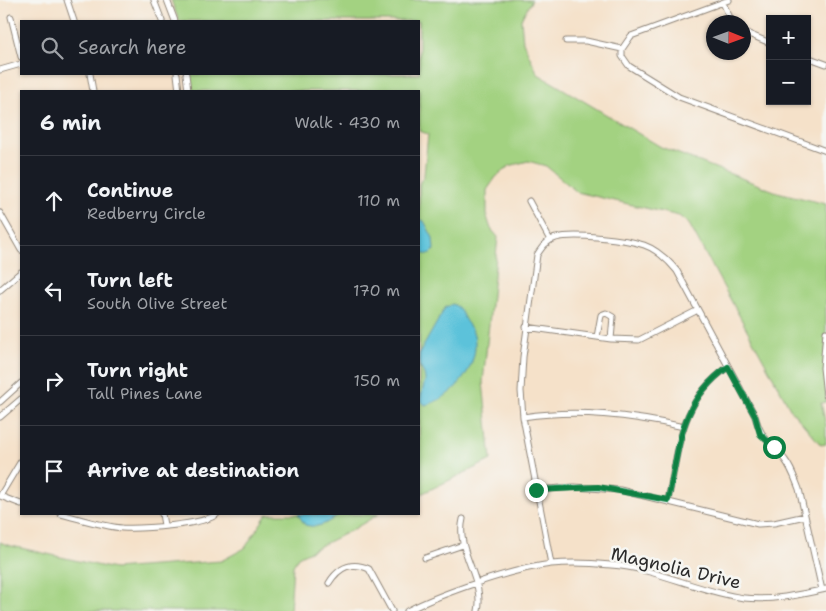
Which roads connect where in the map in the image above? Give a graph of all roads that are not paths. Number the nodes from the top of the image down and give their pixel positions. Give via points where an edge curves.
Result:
1 (67, 0) edge
2 (154, 0) edge
3 (167, 0) edge
4 (729, 0) edge
5 (723, 3) junction
6 (729, 15) edge
7 (11, 17) dead end
8 (74, 20) edge
9 (162, 20) edge
10 (175, 20) edge
11 (751, 35) edge
12 (766, 41) edge
13 (566, 42) dead end
14 (622, 49) junction
15 (20, 53) edge
16 (811, 58) edge
17 (20, 64) edge
18 (826, 64) edge
19 (0, 70) edge
20 (90, 75) edge
21 (177, 75) edge
22 (186, 75) edge
23 (93, 90) edge
24 (179, 90) edge
25 (188, 90) edge
26 (826, 151) edge
27 (529, 201) dead end
28 (0, 215) edge
29 (550, 240) junction
30 (20, 248) edge
31 (20, 273) edge
32 (0, 290) edge
33 (698, 310) junction
34 (526, 327) junction
35 (826, 332) edge
36 (597, 337) junction
37 (611, 339) junction
38 (728, 367) junction
39 (20, 384) edge
40 (826, 395) edge
41 (20, 399) edge
42 (0, 402) edge
43 (0, 417) edge
44 (523, 417) junction
45 (684, 427) junction
46 (20, 463) edge
47 (536, 490) junction
48 (0, 496) edge
49 (668, 500) junction
50 (20, 504) edge
51 (66, 515) edge
52 (162, 515) edge
53 (215, 515) edge
54 (805, 516) junction
55 (463, 519) dead end
56 (164, 525) junction
57 (463, 545) junction
58 (425, 558) dead end
59 (551, 564) junction
60 (329, 583) dead end
61 (476, 585) junction
62 (824, 589) edge
63 (392, 611) edge
64 (407, 611) edge
65 (478, 611) edge

1 - 8 street
2 - 9 street
3 - 10 street
4 - 5 street
5 - 6 street
5 - 14 street via 631,36
7 - 15 street
11 - 12 street
13 - 14 street via 586,41
14 - 26 street via 622,56 629,66 680,98
16 - 18 street
17 - 19 street
20 - 23 street
21 - 24 street
22 - 25 street
27 - 29 street
28 - 30 street
29 - 33 street via 574,236 645,245 658,252 677,271
29 - 34 street via 537,254
31 - 32 street
33 - 37 street via 639,340
33 - 38 street
34 - 36 street
34 - 44 street via 521,391
35 - 40 street via 823,368
36 - 37 street
36 - 37 street via 601,315 606,313 613,316
38 - 45 street via 703,388
38 - 54 street via 755,416 760,434 786,461 793,474
39 - 42 street
41 - 43 street
44 - 45 street via 604,413
44 - 47 street
45 - 49 street
46 - 48 street
47 - 49 street via 598,487
47 - 59 street
48 - 50 street
49 - 54 street via 758,524
51 - 56 street via 121,528
52 - 56 street
53 - 56 street via 202,522
54 - 62 street
55 - 57 street via 460,532
57 - 58 street
57 - 61 street
59 - 61 street, Magnolia Drive
59 - 62 street, Magnolia Drive via 612,565 744,598 784,597
60 - 63 street via 336,571 347,565 369,570
61 - 64 street, Magnolia Drive
61 - 65 street via 480,596

